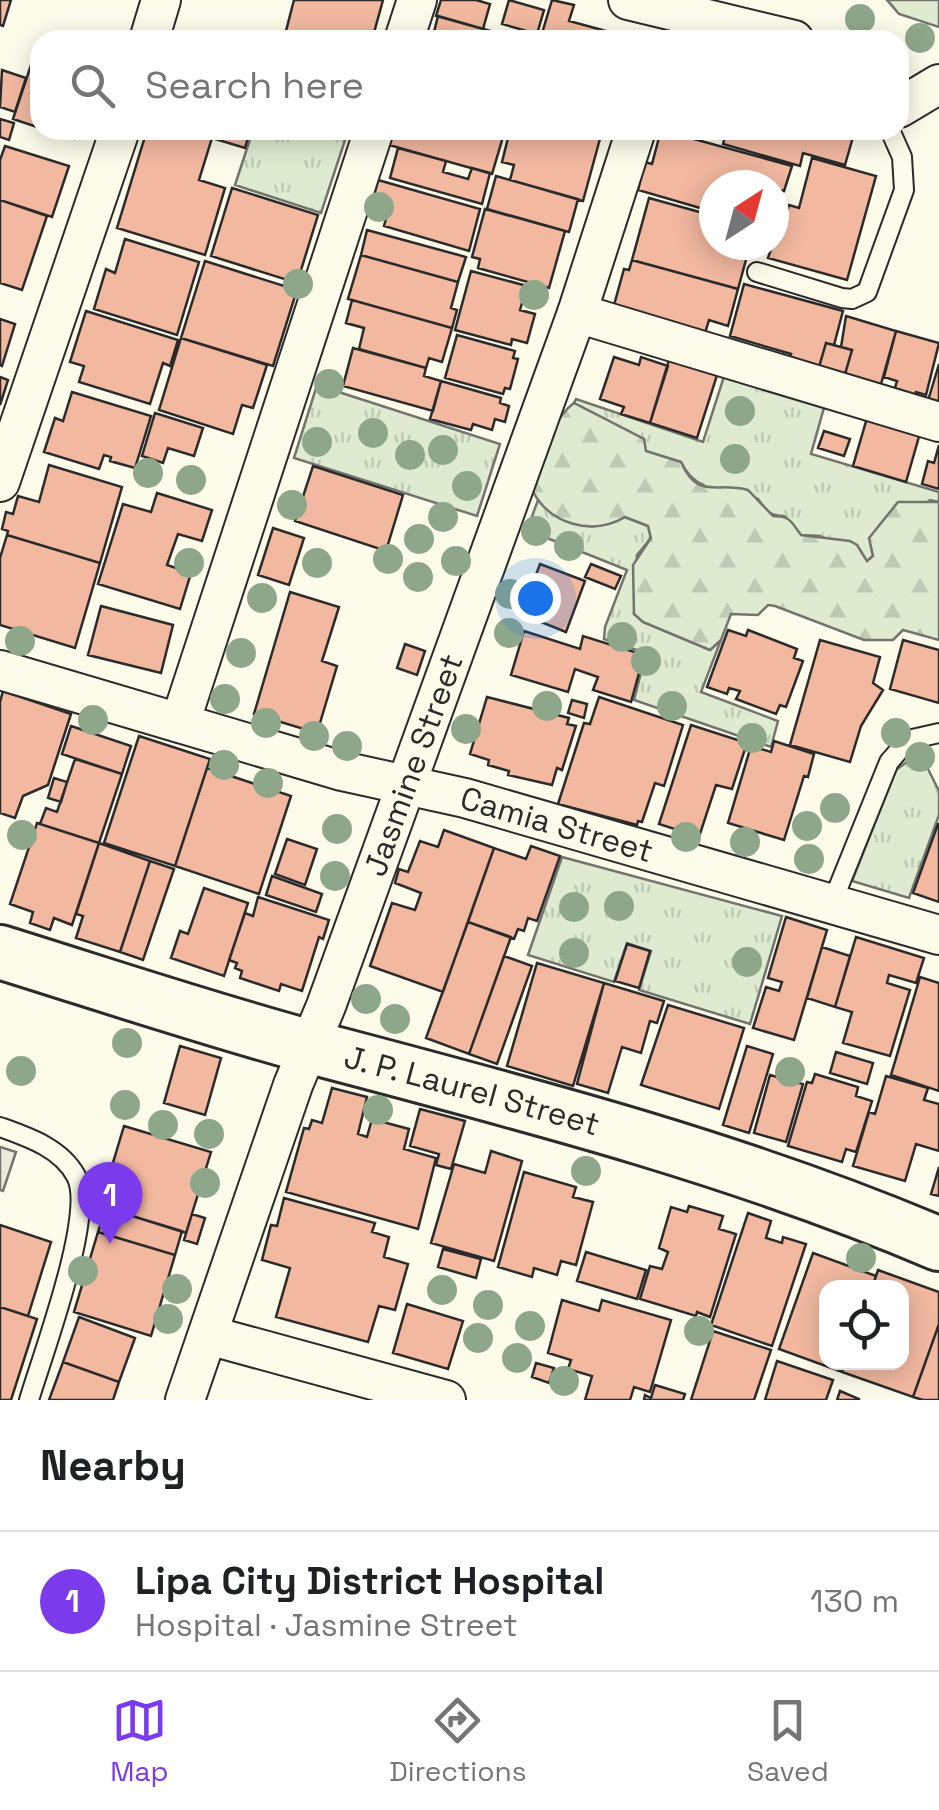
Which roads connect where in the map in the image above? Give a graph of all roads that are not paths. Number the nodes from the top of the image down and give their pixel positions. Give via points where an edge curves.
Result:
1 (161, 0) edge
2 (416, 0) edge
3 (628, 0) edge
4 (669, 26) edge
5 (151, 30) edge
6 (407, 30) edge
7 (705, 30) edge
8 (939, 84) edge
9 (909, 102) edge
10 (117, 140) edge
11 (371, 140) edge
12 (633, 140) edge
13 (894, 140) edge
14 (756, 272) dead end
15 (577, 313) junction
16 (939, 422) edge
17 (0, 482) edge
18 (0, 670) edge
19 (180, 723) junction
20 (939, 732) edge
21 (405, 785) junction
22 (832, 903) junction
23 (939, 935) edge
24 (0, 952) edge
25 (308, 1046) junction
26 (0, 1128) edge
27 (939, 1244) edge
28 (208, 1335) junction
29 (29, 1400) edge
30 (185, 1400) edge
31 (446, 1400) edge

1 - 5 street
2 - 6 street
3 - 4 street
4 - 7 street
8 - 9 street
10 - 17 street
11 - 19 street
12 - 15 street, Jasmine Street
13 - 14 lane via 904,190 867,292 842,298
15 - 16 street
15 - 21 street, Jasmine Street
18 - 19 street, Camia Street
19 - 21 street, Camia Street
20 - 22 lane via 908,740 889,762
21 - 22 street, Camia Street
21 - 25 street, Jasmine Street
22 - 23 street, Camia Street
24 - 25 street, J. P. Laurel Street
25 - 27 street, J. P. Laurel Street via 650,1141
25 - 28 street, Jasmine Street
26 - 29 lane via 62,1158 82,1196
28 - 30 street, Jasmine Street
28 - 31 street

